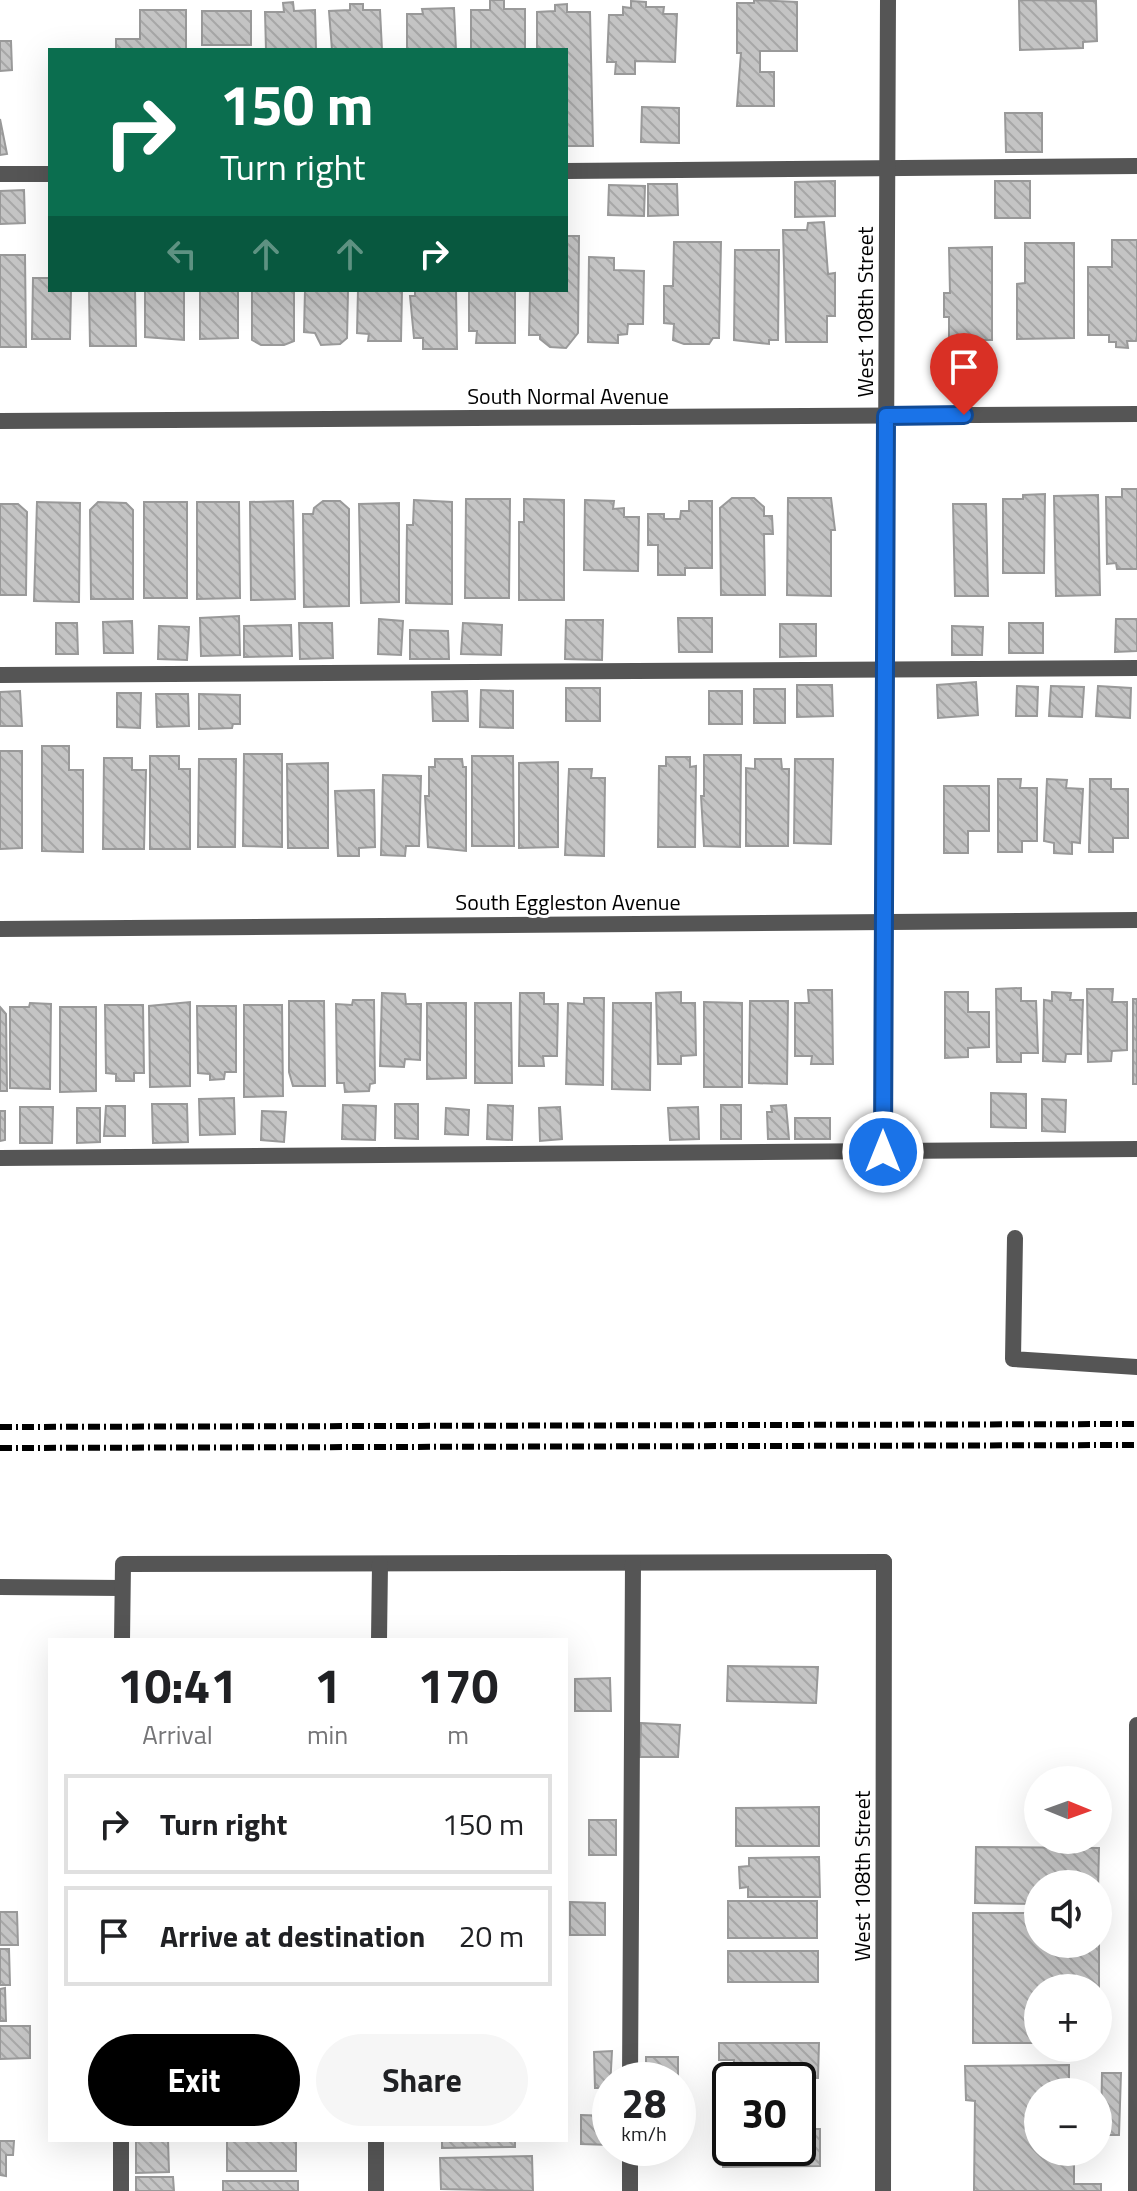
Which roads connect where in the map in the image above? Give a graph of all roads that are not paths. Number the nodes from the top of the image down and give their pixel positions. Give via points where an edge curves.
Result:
1 (888, 0) edge
2 (1137, 166) edge
3 (887, 169) junction
4 (568, 171) edge
5 (0, 174) edge
6 (48, 174) edge
7 (1137, 414) edge
8 (886, 416) junction
9 (0, 421) edge
10 (1137, 668) edge
11 (885, 669) junction
12 (0, 675) edge
13 (1137, 920) edge
14 (883, 922) junction
15 (0, 929) edge
16 (1137, 1149) edge
17 (883, 1152) junction
18 (0, 1158) edge
19 (1015, 1238) dead end
20 (1137, 1367) edge
21 (633, 1563) junction
22 (380, 1564) junction
23 (0, 1587) edge
24 (122, 1588) junction
25 (122, 1638) edge
26 (379, 1638) edge
27 (1137, 1725) edge
28 (630, 2062) edge
29 (121, 2142) edge
30 (376, 2142) edge
31 (630, 2166) edge
32 (121, 2191) edge
33 (376, 2191) edge
34 (630, 2191) edge
35 (883, 2191) edge
36 (1136, 2191) edge

1 - 3 street, West 108th Street
2 - 3 street
3 - 4 street
3 - 8 street, West 108th Street
5 - 6 street
7 - 8 street, South Normal Avenue
8 - 9 street, South Normal Avenue
8 - 11 street, West 108th Street
10 - 11 street
11 - 12 street
11 - 14 street, West 108th Street
13 - 14 street, South Eggleston Avenue
14 - 15 street, South Eggleston Avenue
14 - 17 street, West 108th Street
16 - 17 street
17 - 18 street
19 - 20 street via 1013,1359
21 - 22 street
21 - 28 street
21 - 35 street, West 108th Street via 884,1562
22 - 24 street via 123,1564
22 - 26 street
23 - 24 street
24 - 25 street
27 - 36 street
29 - 32 street
30 - 33 street
31 - 34 street

